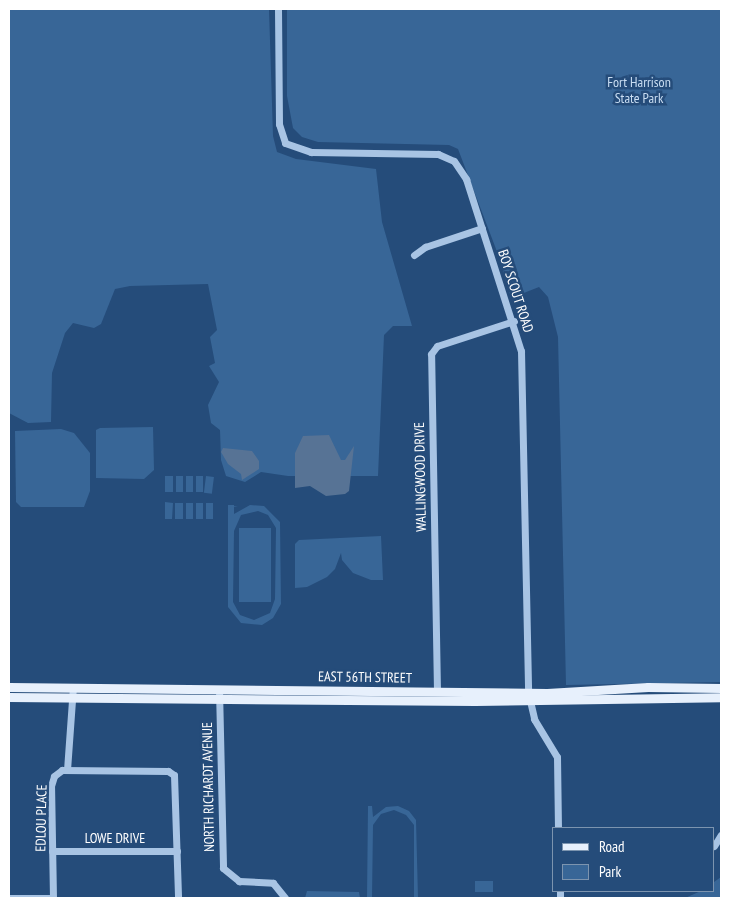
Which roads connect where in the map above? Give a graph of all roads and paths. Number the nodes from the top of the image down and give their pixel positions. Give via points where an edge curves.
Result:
1 (278, 9) edge
2 (482, 228) junction
3 (414, 255) dead end
4 (514, 321) junction
5 (9, 687) edge
6 (72, 687) junction
7 (721, 688) edge
8 (437, 692) junction
9 (219, 694) junction
10 (366, 695) junction
11 (529, 696) junction
12 (721, 696) edge
13 (9, 697) edge
14 (72, 697) junction
15 (68, 770) junction
16 (558, 827) edge
17 (52, 851) junction
18 (177, 851) junction
19 (9, 898) edge
20 (52, 898) edge
21 (178, 898) edge
22 (284, 898) edge

1 - 2 street, BOY SCOUT ROAD via 279,124 285,143 311,152 425,153 448,157 457,164 466,179
2 - 3 street via 425,247
2 - 4 street, BOY SCOUT ROAD
4 - 8 street, WALLINGWOOD DRIVE via 437,346 431,354
4 - 11 street, BOY SCOUT ROAD via 522,364
5 - 6 main road, EAST 56TH STREET
6 - 9 main road, EAST 56TH STREET
6 - 14 street
7 - 11 main road, EAST 56TH STREET
8 - 10 main road, EAST 56TH STREET
8 - 11 main road, EAST 56TH STREET
9 - 10 main road, EAST 56TH STREET
9 - 14 main road, EAST 56TH STREET
9 - 22 street, NORTH RICHARDT AVENUE via 223,868 238,881 273,883
10 - 11 main road, EAST 56TH STREET
11 - 12 main road, EAST 56TH STREET
11 - 16 street, BOY SCOUT ROAD via 536,721 557,757
13 - 14 main road, EAST 56TH STREET
14 - 15 street
15 - 17 street, EDLOU PLACE via 60,771 51,783
15 - 18 street via 173,773 176,778
17 - 18 street, LOWE DRIVE
17 - 20 street, EDLOU PLACE
18 - 21 street
19 - 20 street

